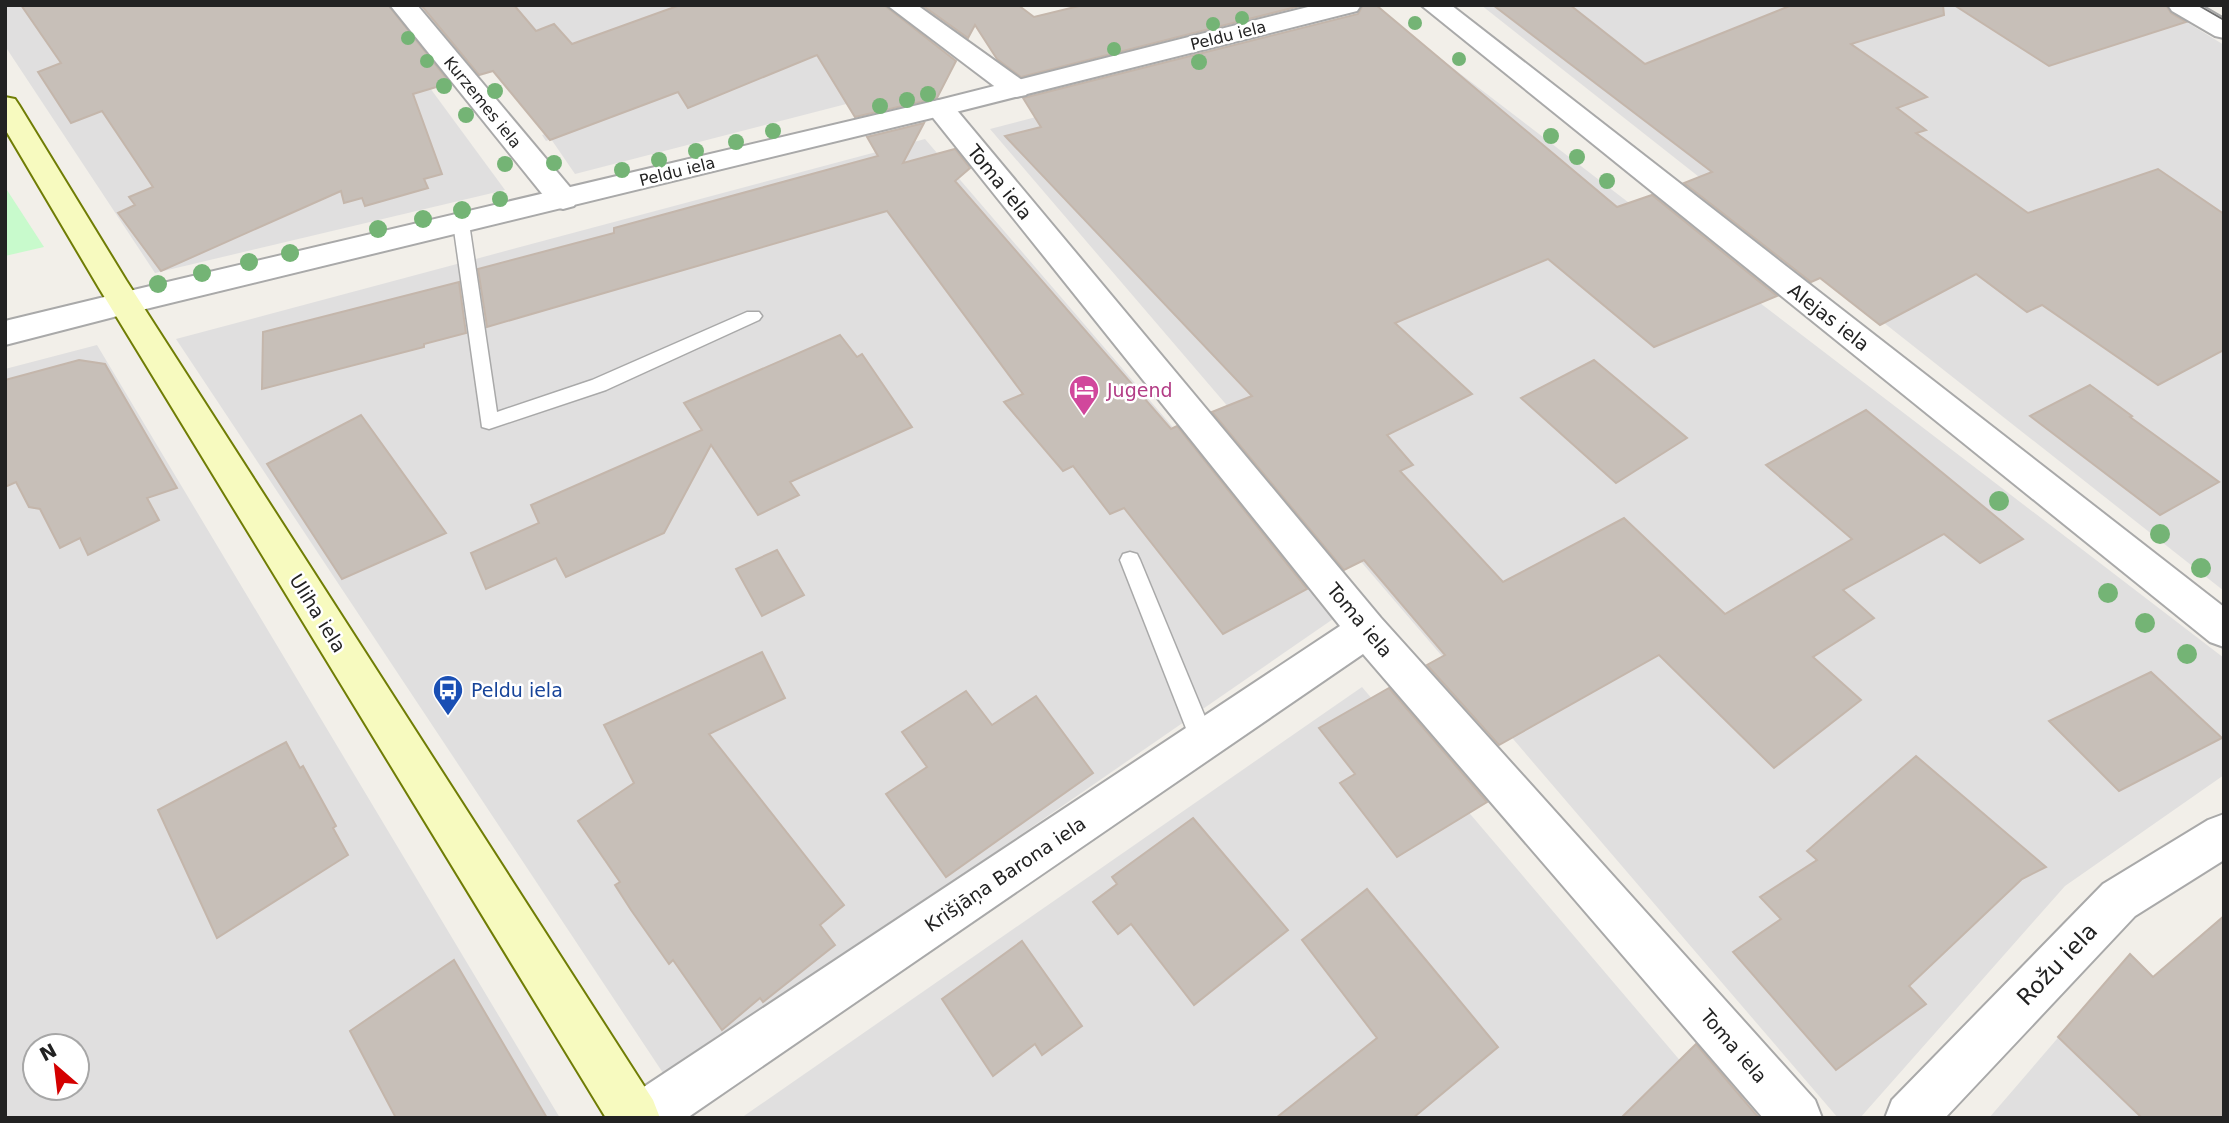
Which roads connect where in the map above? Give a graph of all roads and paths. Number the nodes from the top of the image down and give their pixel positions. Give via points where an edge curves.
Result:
1 (403, 5) edge
2 (900, 5) edge
3 (1348, 5) edge
4 (1434, 5) edge
5 (2181, 5) edge
6 (2224, 30) edge
7 (1016, 89) junction
8 (5, 106) edge
9 (940, 108) junction
10 (563, 199) junction
11 (461, 223) junction
12 (125, 303) junction
13 (753, 316) dead end
14 (5, 333) edge
15 (1130, 560) dead end
16 (1367, 630) junction
17 (2224, 630) edge
18 (1203, 741) junction
19 (2224, 835) edge
20 (635, 1118) edge
21 (642, 1118) edge
22 (1797, 1118) edge
23 (1910, 1118) edge

1 - 10 street, Kurzemes iela
2 - 7 street
3 - 7 street, Peldu iela
4 - 17 street, Alejas iela
5 - 6 street
7 - 9 street, Peldu iela
8 - 12 main road, Uliha iela
9 - 10 street, Peldu iela
9 - 16 street, Toma iela
10 - 11 street, Peldu iela
11 - 12 street, Peldu iela
11 - 13 lane via 489,422 599,385
12 - 14 street, Peldu iela
12 - 20 main road, Uliha iela
15 - 18 lane
16 - 18 street, Krišjāņa Barona iela
16 - 22 street, Toma iela
18 - 21 street, Krišjāņa Barona iela
19 - 23 street, Rožu iela via 2119,900

